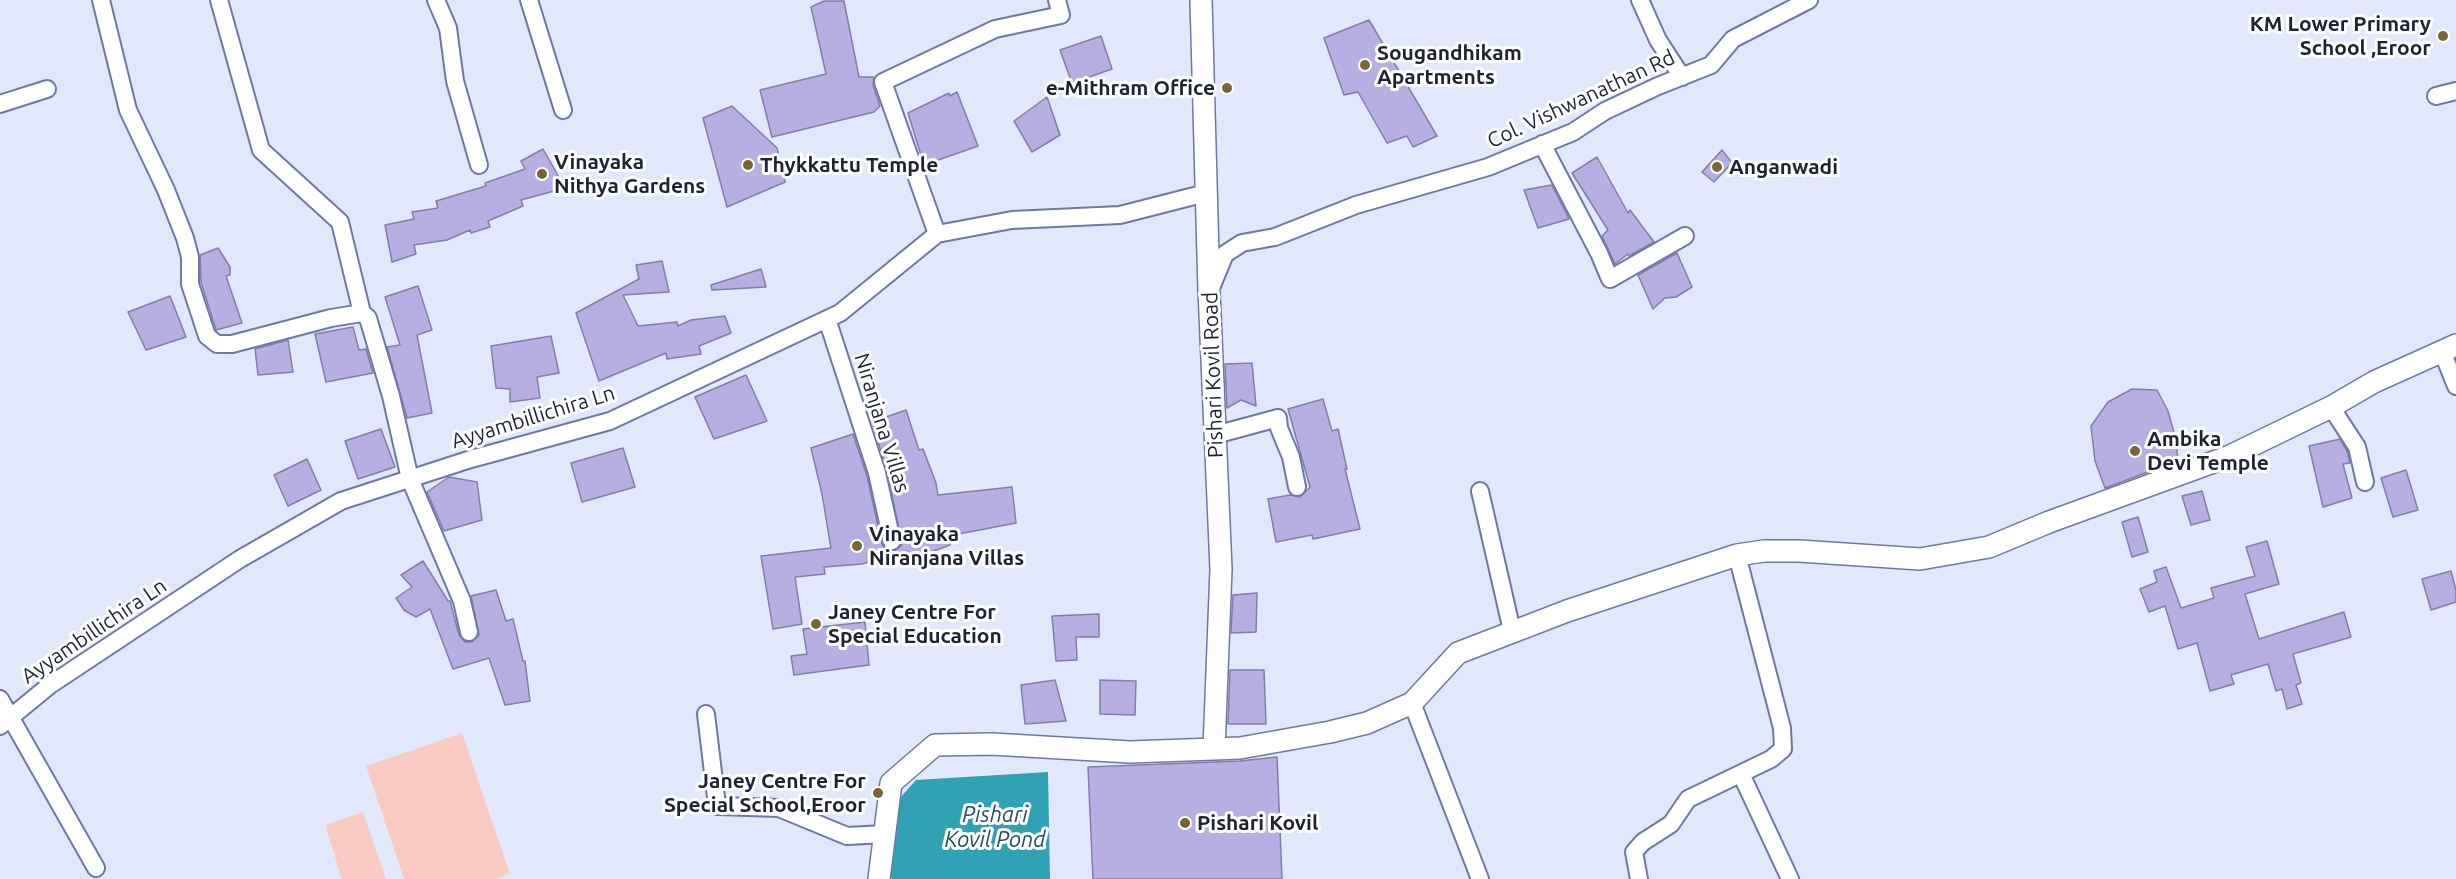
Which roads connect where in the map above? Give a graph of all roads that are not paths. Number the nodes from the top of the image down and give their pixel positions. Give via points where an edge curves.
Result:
1 (101, 0) edge
2 (219, 0) edge
3 (436, 0) edge
4 (530, 0) edge
5 (1057, 0) edge
6 (1201, 0) edge
7 (1640, 0) edge
8 (1809, 0) edge
9 (1682, 77) junction
10 (47, 89) dead end
11 (2456, 91) edge
12 (2436, 96) dead end
13 (0, 104) edge
14 (563, 110) dead end
15 (1542, 144) junction
16 (479, 165) dead end
17 (1206, 193) junction
18 (937, 234) junction
19 (1685, 236) dead end
20 (1209, 291) junction
21 (362, 313) junction
22 (827, 319) junction
23 (2449, 348) edge
24 (2456, 387) edge
25 (2331, 407) junction
26 (1215, 435) junction
27 (410, 479) junction
28 (2365, 482) dead end
29 (1297, 487) dead end
30 (1480, 491) dead end
31 (892, 541) dead end
32 (1737, 555) junction
33 (1512, 631) junction
34 (469, 632) dead end
35 (0, 699) edge
36 (1412, 703) junction
37 (705, 714) dead end
38 (6, 721) edge
39 (1214, 749) junction
40 (1741, 774) junction
41 (885, 834) junction
42 (96, 868) dead end
43 (879, 879) edge
44 (1480, 879) edge
45 (1639, 879) edge
46 (1790, 879) edge

1 - 21 street via 128,110 185,238 190,284 207,336 218,344 232,344
2 - 21 street via 261,150 340,222
3 - 16 street via 448,28 455,81
4 - 14 street
5 - 18 street via 1061,15 995,29 884,82
6 - 17 street, Pishari Kovil Road
7 - 9 street
8 - 9 street, Col. Vishwanathan Rd via 1732,39 1711,65
9 - 15 street, Col. Vishwanathan Rd
10 - 13 street
11 - 12 street
15 - 19 street via 1610,279
15 - 20 street, Col. Vishwanathan Rd via 1488,167 1356,205 1275,237 1242,243 1225,254
17 - 18 street, Ayyambillichira Ln via 1120,215 1012,220
17 - 20 street, Pishari Kovil Road
18 - 22 street, Ayyambillichira Ln via 840,313
20 - 26 street, Pishari Kovil Road
21 - 27 street via 371,326
22 - 27 street, Ayyambillichira Ln via 610,421
22 - 31 street, Niranjana Villas via 877,473
23 - 24 street
23 - 25 street via 2374,382
25 - 28 street via 2357,447
25 - 32 street via 2230,456 1989,547 1920,559 1799,551
26 - 29 street via 1278,418
26 - 39 street, Pishari Kovil Road via 1221,569
27 - 34 street via 462,601
27 - 38 street, Ayyambillichira Ln via 341,501 240,559 50,685
30 - 33 street
32 - 33 street
32 - 40 street via 1782,728 1783,749
33 - 36 street via 1458,653
35 - 38 street
36 - 39 street via 1366,723 1330,732
36 - 44 street
37 - 41 street via 717,806 779,808 847,836
38 - 42 street
39 - 41 street via 1130,752 992,744 935,745 891,783
40 - 45 street via 1688,798 1671,824 1643,842 1634,852
40 - 46 street
41 - 43 street

